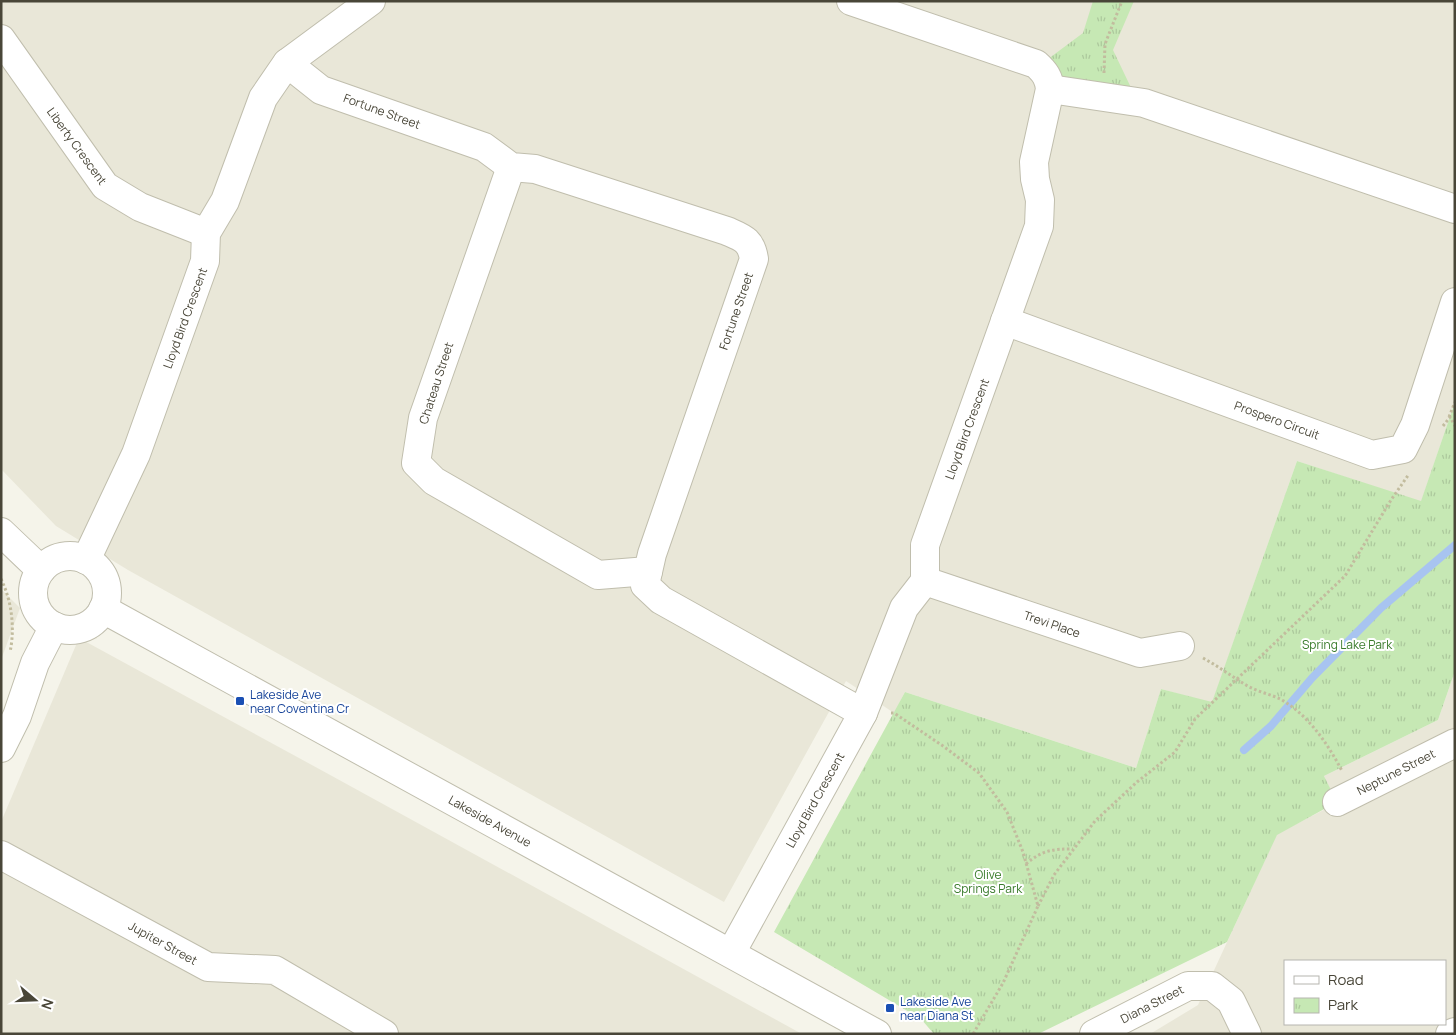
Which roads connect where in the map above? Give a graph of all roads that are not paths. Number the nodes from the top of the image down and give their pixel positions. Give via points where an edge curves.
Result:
1 (370, 1) edge
2 (851, 1) edge
3 (1, 40) edge
4 (287, 63) junction
5 (1050, 89) junction
6 (511, 167) junction
7 (1455, 209) edge
8 (206, 233) junction
9 (1455, 302) edge
10 (1005, 321) junction
11 (1, 532) edge
12 (86, 560) junction
13 (41, 570) junction
14 (648, 571) junction
15 (925, 581) junction
16 (103, 609) junction
17 (65, 633) junction
18 (1180, 646) road end
19 (863, 713) junction
20 (1455, 743) edge
21 (1, 748) edge
22 (1345, 798) road end
23 (1, 855) edge
24 (731, 954) junction
25 (1455, 1032) edge
26 (384, 1034) edge
27 (877, 1034) edge
28 (1094, 1034) edge
29 (1247, 1034) edge
30 (1450, 1034) edge

1 - 4 street
2 - 5 street via 1036,64 1049,80
3 - 8 street, Liberty Crescent via 105,186 140,207
4 - 6 street, Fortune Street via 321,90 484,148
4 - 8 street via 263,98 226,201
5 - 7 street via 1144,103
5 - 10 street, Lloyd Bird Crescent via 1034,162 1040,200 1039,226
6 - 14 street, Chateau Street via 423,418 416,463 434,481 598,575
6 - 14 street, Fortune Street via 535,169 727,231 744,239 752,248 754,259
8 - 12 street, Lloyd Bird Crescent via 205,262 136,454
9 - 10 street, Prospero Circuit via 1415,425 1403,450 1372,455
10 - 15 street, Lloyd Bird Crescent via 926,545
11 - 13 street
12 - 13 street via 62,557
12 - 16 street via 103,576 106,586
13 - 17 street via 35,580 34,602 41,616
14 - 19 street, Fortune Street via 646,585 661,600
15 - 18 street, Trevi Place via 1140,653
15 - 19 street, Lloyd Bird Crescent via 904,608
16 - 17 street via 87,625 65,630
16 - 24 street, Lakeside Avenue
17 - 21 street via 35,663 17,716
19 - 24 street, Lloyd Bird Crescent
20 - 22 street, Neptune Street
23 - 26 street, Jupiter Street via 208,967 275,970
24 - 27 street, Lakeside Avenue
25 - 30 street
28 - 29 street, Diana Street via 1188,986 1212,986 1231,1001

